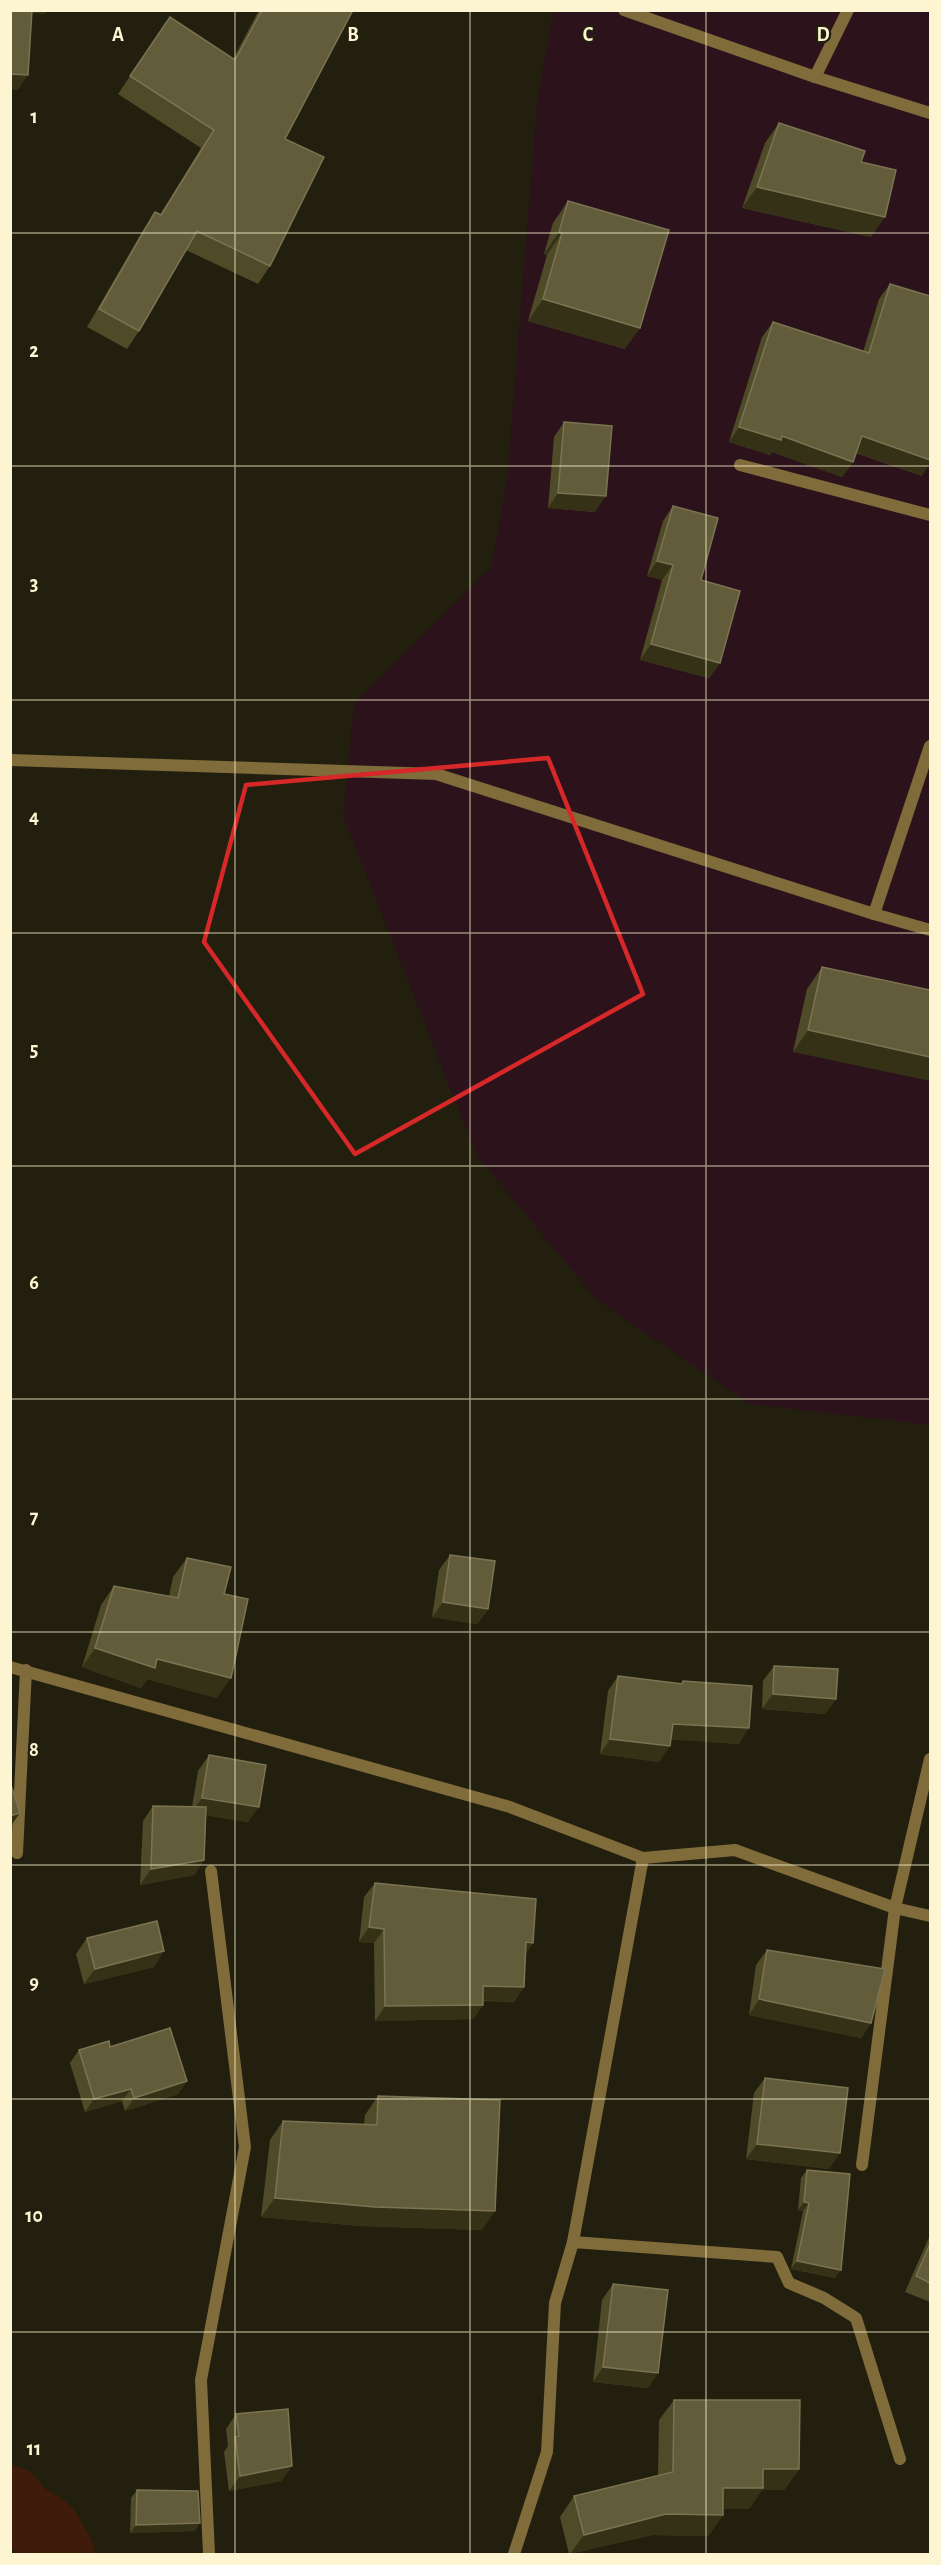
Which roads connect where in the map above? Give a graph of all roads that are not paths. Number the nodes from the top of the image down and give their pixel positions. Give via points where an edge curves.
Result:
1 (624, 10) edge
2 (848, 10) edge
3 (815, 77) junction
4 (930, 113) edge
5 (740, 465) dead end
6 (930, 515) edge
7 (930, 746) edge
8 (10, 760) edge
9 (874, 914) junction
10 (930, 930) edge
11 (10, 1667) edge
12 (26, 1670) junction
13 (930, 1759) edge
14 (17, 1852) dead end
15 (643, 1858) junction
16 (211, 1871) dead end
17 (895, 1908) junction
18 (930, 1916) edge
19 (862, 2165) dead end
20 (573, 2242) junction
21 (900, 2459) dead end
22 (208, 2554) edge
23 (514, 2554) edge

1 - 3 street
2 - 3 street
3 - 4 street
5 - 6 street
7 - 9 street
8 - 9 street via 436,774
9 - 10 street
11 - 12 street
12 - 14 street
12 - 15 street via 510,1807
13 - 17 street
15 - 17 street via 735,1850
15 - 20 street
16 - 22 street via 245,2147 201,2380
17 - 18 street
17 - 19 street
20 - 21 street via 777,2257 789,2283 824,2298 855,2318
20 - 23 street via 555,2302 547,2452

